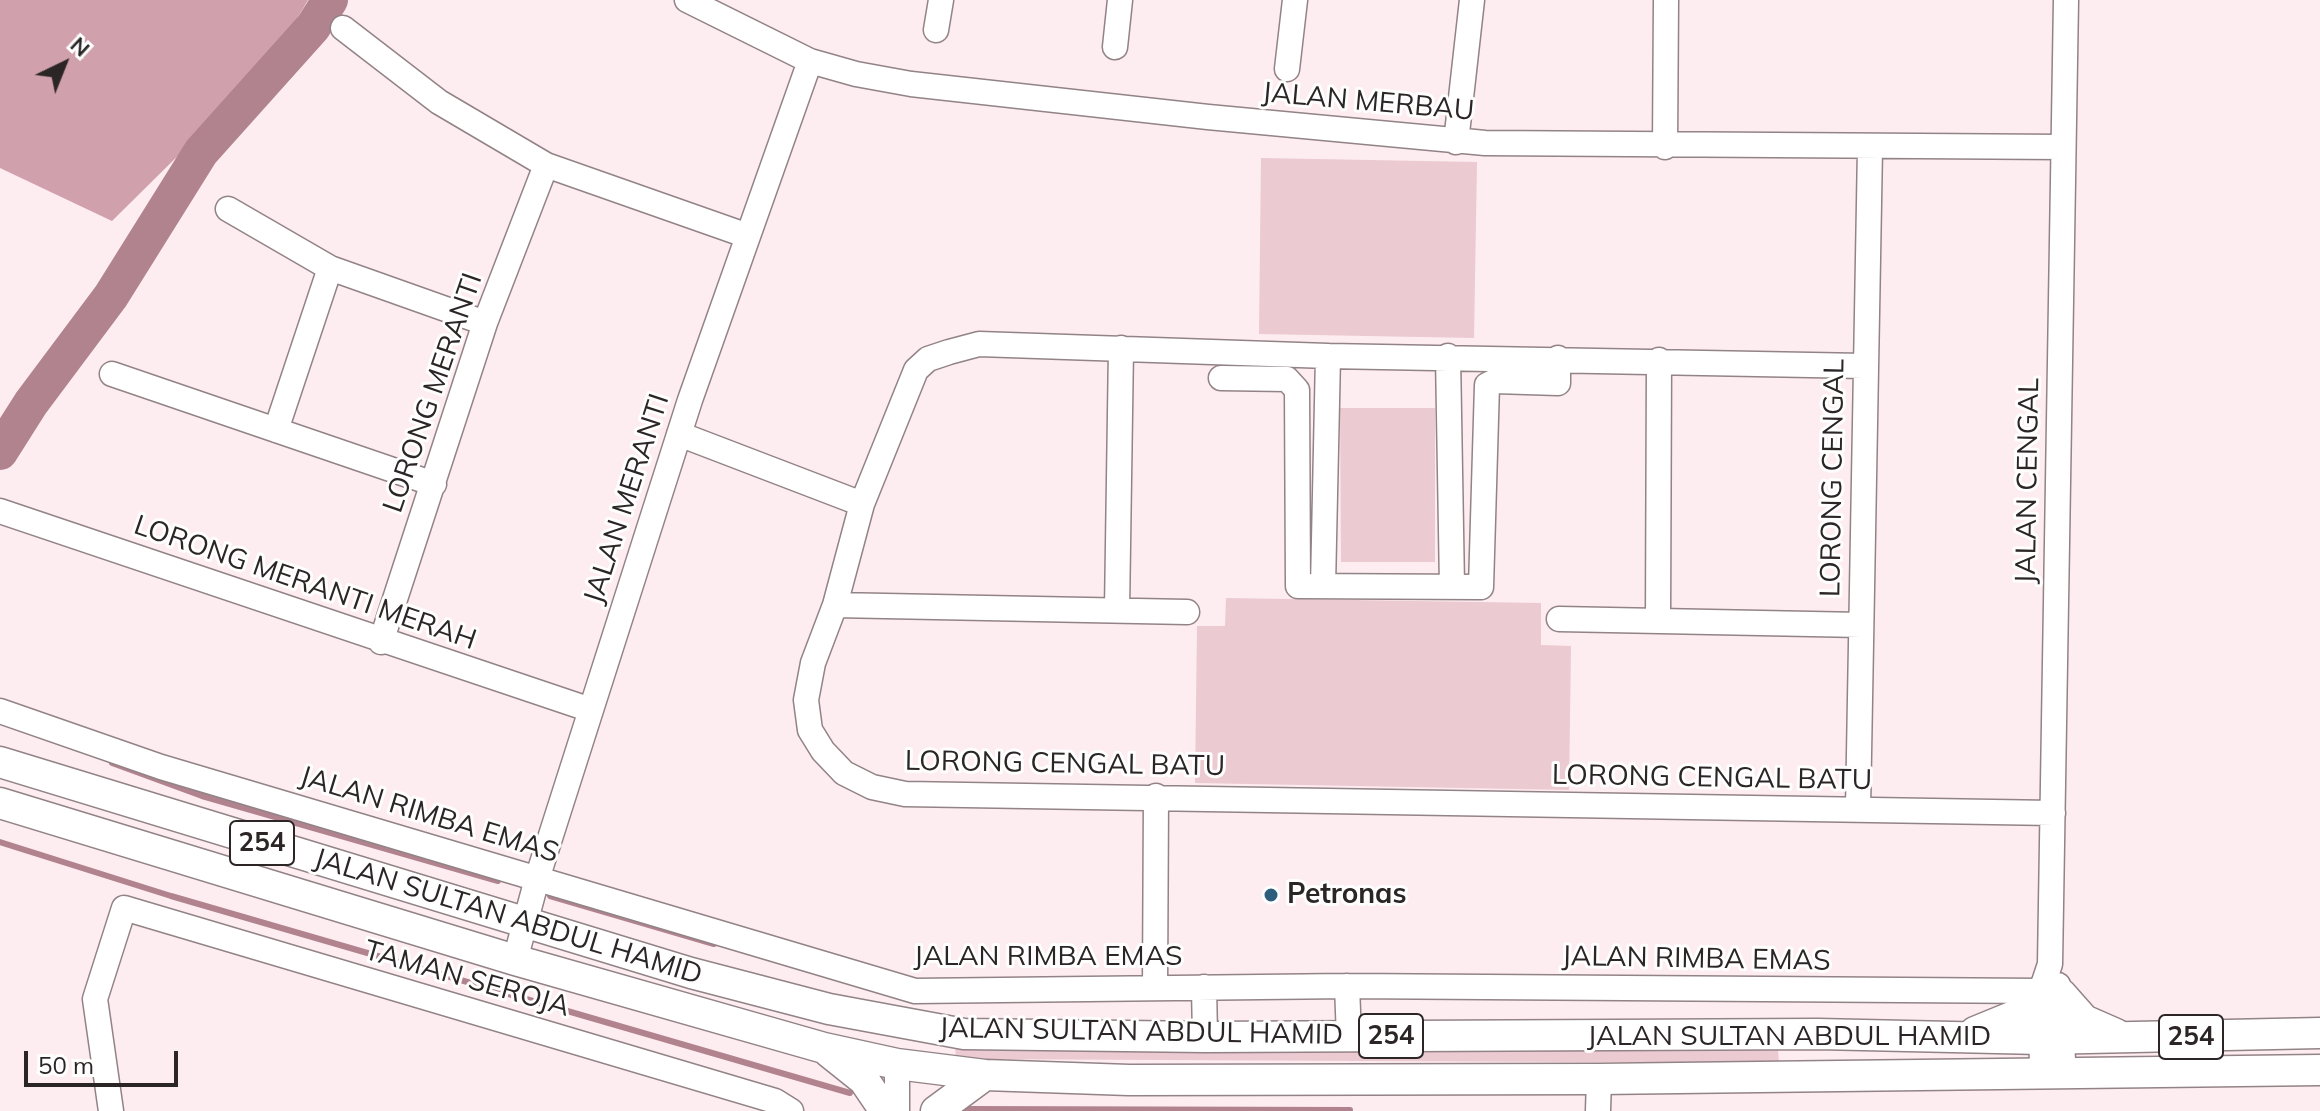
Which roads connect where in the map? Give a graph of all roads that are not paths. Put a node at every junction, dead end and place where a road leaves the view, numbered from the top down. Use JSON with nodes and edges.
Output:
{"nodes":[{"id":1,"x":687,"y":0,"type":"edge"},
{"id":2,"x":941,"y":0,"type":"edge"},
{"id":3,"x":1120,"y":0,"type":"edge"},
{"id":4,"x":1295,"y":0,"type":"edge"},
{"id":5,"x":1472,"y":0,"type":"edge"},
{"id":6,"x":1666,"y":0,"type":"edge"},
{"id":7,"x":2066,"y":0,"type":"edge"},
{"id":8,"x":343,"y":28,"type":"dead end"},
{"id":9,"x":936,"y":30,"type":"dead end"},
{"id":10,"x":1115,"y":47,"type":"dead end"},
{"id":11,"x":810,"y":61,"type":"junction"},
{"id":12,"x":1287,"y":69,"type":"dead end"},
{"id":13,"x":1456,"y":142,"type":"junction"},
{"id":14,"x":1665,"y":147,"type":"junction"},
{"id":15,"x":2063,"y":147,"type":"junction"},
{"id":16,"x":1870,"y":148,"type":"junction"},
{"id":17,"x":546,"y":165,"type":"junction"},
{"id":18,"x":228,"y":209,"type":"dead end"},
{"id":19,"x":748,"y":236,"type":"junction"},
{"id":20,"x":330,"y":268,"type":"junction"},
{"id":21,"x":485,"y":323,"type":"junction"},
{"id":22,"x":1121,"y":348,"type":"junction"},
{"id":23,"x":1328,"y":356,"type":"junction"},
{"id":24,"x":1448,"y":356,"type":"junction"},
{"id":25,"x":1558,"y":358,"type":"junction"},
{"id":26,"x":1659,"y":360,"type":"junction"},
{"id":27,"x":1864,"y":366,"type":"junction"},
{"id":28,"x":112,"y":374,"type":"dead end"},
{"id":29,"x":1221,"y":378,"type":"dead end"},
{"id":30,"x":276,"y":430,"type":"junction"},
{"id":31,"x":679,"y":434,"type":"junction"},
{"id":32,"x":434,"y":484,"type":"junction"},
{"id":33,"x":862,"y":504,"type":"junction"},
{"id":34,"x":0,"y":511,"type":"edge"},
{"id":35,"x":1323,"y":586,"type":"junction"},
{"id":36,"x":1452,"y":587,"type":"junction"},
{"id":37,"x":835,"y":605,"type":"junction"},
{"id":38,"x":1117,"y":610,"type":"junction"},
{"id":39,"x":1187,"y":612,"type":"dead end"},
{"id":40,"x":1559,"y":619,"type":"dead end"},
{"id":41,"x":1658,"y":621,"type":"junction"},
{"id":42,"x":1861,"y":625,"type":"junction"},
{"id":43,"x":381,"y":642,"type":"junction"},
{"id":44,"x":591,"y":710,"type":"junction"},
{"id":45,"x":0,"y":711,"type":"edge"},
{"id":46,"x":0,"y":762,"type":"edge"},
{"id":47,"x":1156,"y":796,"type":"junction"},
{"id":48,"x":0,"y":803,"type":"edge"},
{"id":49,"x":1858,"y":809,"type":"junction"},
{"id":50,"x":2053,"y":813,"type":"junction"},
{"id":51,"x":537,"y":879,"type":"junction"},
{"id":52,"x":524,"y":924,"type":"junction"},
{"id":53,"x":515,"y":960,"type":"junction"},
{"id":54,"x":2051,"y":983,"type":"junction"},
{"id":55,"x":1347,"y":986,"type":"junction"},
{"id":56,"x":1204,"y":987,"type":"junction"},
{"id":57,"x":1155,"y":988,"type":"junction"},
{"id":58,"x":829,"y":1009,"type":"junction"},
{"id":59,"x":2320,"y":1033,"type":"edge"},
{"id":60,"x":964,"y":1034,"type":"junction"},
{"id":61,"x":1205,"y":1037,"type":"junction"},
{"id":62,"x":1349,"y":1037,"type":"junction"},
{"id":63,"x":1961,"y":1037,"type":"junction"},
{"id":64,"x":2129,"y":1038,"type":"junction"},
{"id":65,"x":2052,"y":1039,"type":"junction"},
{"id":66,"x":824,"y":1048,"type":"junction"},
{"id":67,"x":905,"y":1062,"type":"junction"},
{"id":68,"x":2320,"y":1070,"type":"edge"},
{"id":69,"x":2053,"y":1074,"type":"junction"},
{"id":70,"x":985,"y":1075,"type":"junction"},
{"id":71,"x":1599,"y":1079,"type":"junction"},
{"id":72,"x":111,"y":1111,"type":"edge"},
{"id":73,"x":791,"y":1111,"type":"edge"},
{"id":74,"x":885,"y":1111,"type":"edge"},
{"id":75,"x":897,"y":1111,"type":"edge"},
{"id":76,"x":913,"y":1111,"type":"edge"},
{"id":77,"x":936,"y":1111,"type":"edge"},
{"id":78,"x":1598,"y":1111,"type":"edge"}],
"edges":[{"from":1,"to":11,"type":"street","name":"JALAN MERBAU"},
{"from":2,"to":9,"type":"street"},
{"from":3,"to":10,"type":"street"},
{"from":4,"to":12,"type":"street"},
{"from":5,"to":13,"type":"street"},
{"from":6,"to":14,"type":"street"},
{"from":7,"to":15,"type":"street","name":"JALAN CENGAL"},
{"from":8,"to":17,"type":"street"},
{"from":11,"to":13,"type":"street","name":"JALAN MERBAU"},
{"from":11,"to":19,"type":"street","name":"JALAN MERANTI"},
{"from":13,"to":14,"type":"street","name":"JALAN MERBAU"},
{"from":14,"to":16,"type":"street","name":"JALAN MERBAU"},
{"from":15,"to":16,"type":"street","name":"JALAN MERBAU"},
{"from":15,"to":50,"type":"street","name":"JALAN CENGAL"},
{"from":16,"to":27,"type":"street","name":"LORONG CENGAL"},
{"from":17,"to":19,"type":"street"},
{"from":17,"to":21,"type":"street","name":"LORONG MERANTI"},
{"from":18,"to":20,"type":"street"},
{"from":19,"to":31,"type":"street","name":"JALAN MERANTI"},
{"from":20,"to":21,"type":"street"},
{"from":20,"to":30,"type":"street"},
{"from":21,"to":32,"type":"street","name":"LORONG MERANTI"},
{"from":22,"to":23,"type":"street","name":"LORONG CENGAL BATU"},
{"from":22,"to":33,"type":"street","name":"LORONG CENGAL BATU"},
{"from":22,"to":38,"type":"street"},
{"from":23,"to":24,"type":"street","name":"LORONG CENGAL BATU"},
{"from":23,"to":35,"type":"street"},
{"from":24,"to":25,"type":"street","name":"LORONG CENGAL BATU"},
{"from":24,"to":36,"type":"street"},
{"from":25,"to":26,"type":"street","name":"LORONG CENGAL BATU"},
{"from":25,"to":36,"type":"street"},
{"from":26,"to":27,"type":"street","name":"LORONG CENGAL BATU"},
{"from":26,"to":41,"type":"street"},
{"from":27,"to":42,"type":"street","name":"LORONG CENGAL"},
{"from":28,"to":30,"type":"street"},
{"from":29,"to":35,"type":"street"},
{"from":30,"to":32,"type":"street"},
{"from":31,"to":33,"type":"street"},
{"from":31,"to":44,"type":"street","name":"JALAN MERANTI"},
{"from":32,"to":43,"type":"street","name":"LORONG MERANTI"},
{"from":33,"to":37,"type":"street","name":"LORONG CENGAL BATU"},
{"from":34,"to":43,"type":"street","name":"LORONG MERANTI MERAH"},
{"from":35,"to":36,"type":"street"},
{"from":37,"to":38,"type":"street"},
{"from":37,"to":47,"type":"street","name":"LORONG CENGAL BATU"},
{"from":38,"to":39,"type":"street"},
{"from":40,"to":41,"type":"street"},
{"from":41,"to":42,"type":"street"},
{"from":42,"to":49,"type":"street","name":"LORONG CENGAL"},
{"from":43,"to":44,"type":"street","name":"LORONG MERANTI MERAH"},
{"from":44,"to":51,"type":"street","name":"JALAN MERANTI"},
{"from":45,"to":51,"type":"street","name":"JALAN RIMBA EMAS"},
{"from":46,"to":52,"type":"main road","name":"JALAN SULTAN ABDUL HAMID","number":"254"},
{"from":47,"to":49,"type":"street","name":"LORONG CENGAL BATU"},
{"from":47,"to":57,"type":"street"},
{"from":48,"to":53,"type":"main road","name":"JALAN SULTAN ABDUL HAMID","number":"254"},
{"from":49,"to":50,"type":"street","name":"LORONG CENGAL BATU"},
{"from":50,"to":54,"type":"street","name":"JALAN CENGAL"},
{"from":51,"to":52,"type":"street","name":"JALAN MERANTI"},
{"from":51,"to":57,"type":"street","name":"JALAN RIMBA EMAS"},
{"from":52,"to":53,"type":"street","name":"JALAN MERANTI"},
{"from":52,"to":58,"type":"main road","name":"JALAN SULTAN ABDUL HAMID","number":"254"},
{"from":53,"to":66,"type":"main road","name":"JALAN SULTAN ABDUL HAMID","number":"254"},
{"from":54,"to":55,"type":"street","name":"JALAN RIMBA EMAS"},
{"from":54,"to":63,"type":"main road"},
{"from":54,"to":64,"type":"main road"},
{"from":54,"to":65,"type":"street","name":"JALAN CENGAL"},
{"from":55,"to":56,"type":"street","name":"JALAN RIMBA EMAS"},
{"from":55,"to":62,"type":"street"},
{"from":56,"to":57,"type":"street","name":"JALAN RIMBA EMAS"},
{"from":56,"to":61,"type":"street"},
{"from":58,"to":60,"type":"main road","name":"JALAN SULTAN ABDUL HAMID","number":"254"},
{"from":58,"to":67,"type":"main road"},
{"from":59,"to":64,"type":"main road","name":"JALAN SULTAN ABDUL HAMID","number":"254"},
{"from":60,"to":61,"type":"main road","name":"JALAN SULTAN ABDUL HAMID","number":"254"},
{"from":60,"to":67,"type":"main road"},
{"from":61,"to":62,"type":"main road","name":"JALAN SULTAN ABDUL HAMID","number":"254"},
{"from":62,"to":63,"type":"main road","name":"JALAN SULTAN ABDUL HAMID","number":"254"},
{"from":63,"to":65,"type":"main road","name":"JALAN SULTAN ABDUL HAMID","number":"254"},
{"from":64,"to":65,"type":"main road","name":"JALAN SULTAN ABDUL HAMID","number":"254"},
{"from":65,"to":69,"type":"street","name":"JALAN CENGAL"},
{"from":66,"to":67,"type":"main road","name":"JALAN SULTAN ABDUL HAMID","number":"254"},
{"from":66,"to":74,"type":"main road"},
{"from":67,"to":70,"type":"main road","name":"JALAN SULTAN ABDUL HAMID","number":"254"},
{"from":67,"to":75,"type":"street"},
{"from":67,"to":76,"type":"street"},
{"from":68,"to":69,"type":"main road","name":"JALAN SULTAN ABDUL HAMID","number":"254"},
{"from":69,"to":71,"type":"main road","name":"JALAN SULTAN ABDUL HAMID","number":"254"},
{"from":70,"to":71,"type":"main road","name":"JALAN SULTAN ABDUL HAMID","number":"254"},
{"from":70,"to":77,"type":"main road"},
{"from":71,"to":78,"type":"street"},
{"from":72,"to":73,"type":"street","name":"TAMAN SEROJA"}]}
